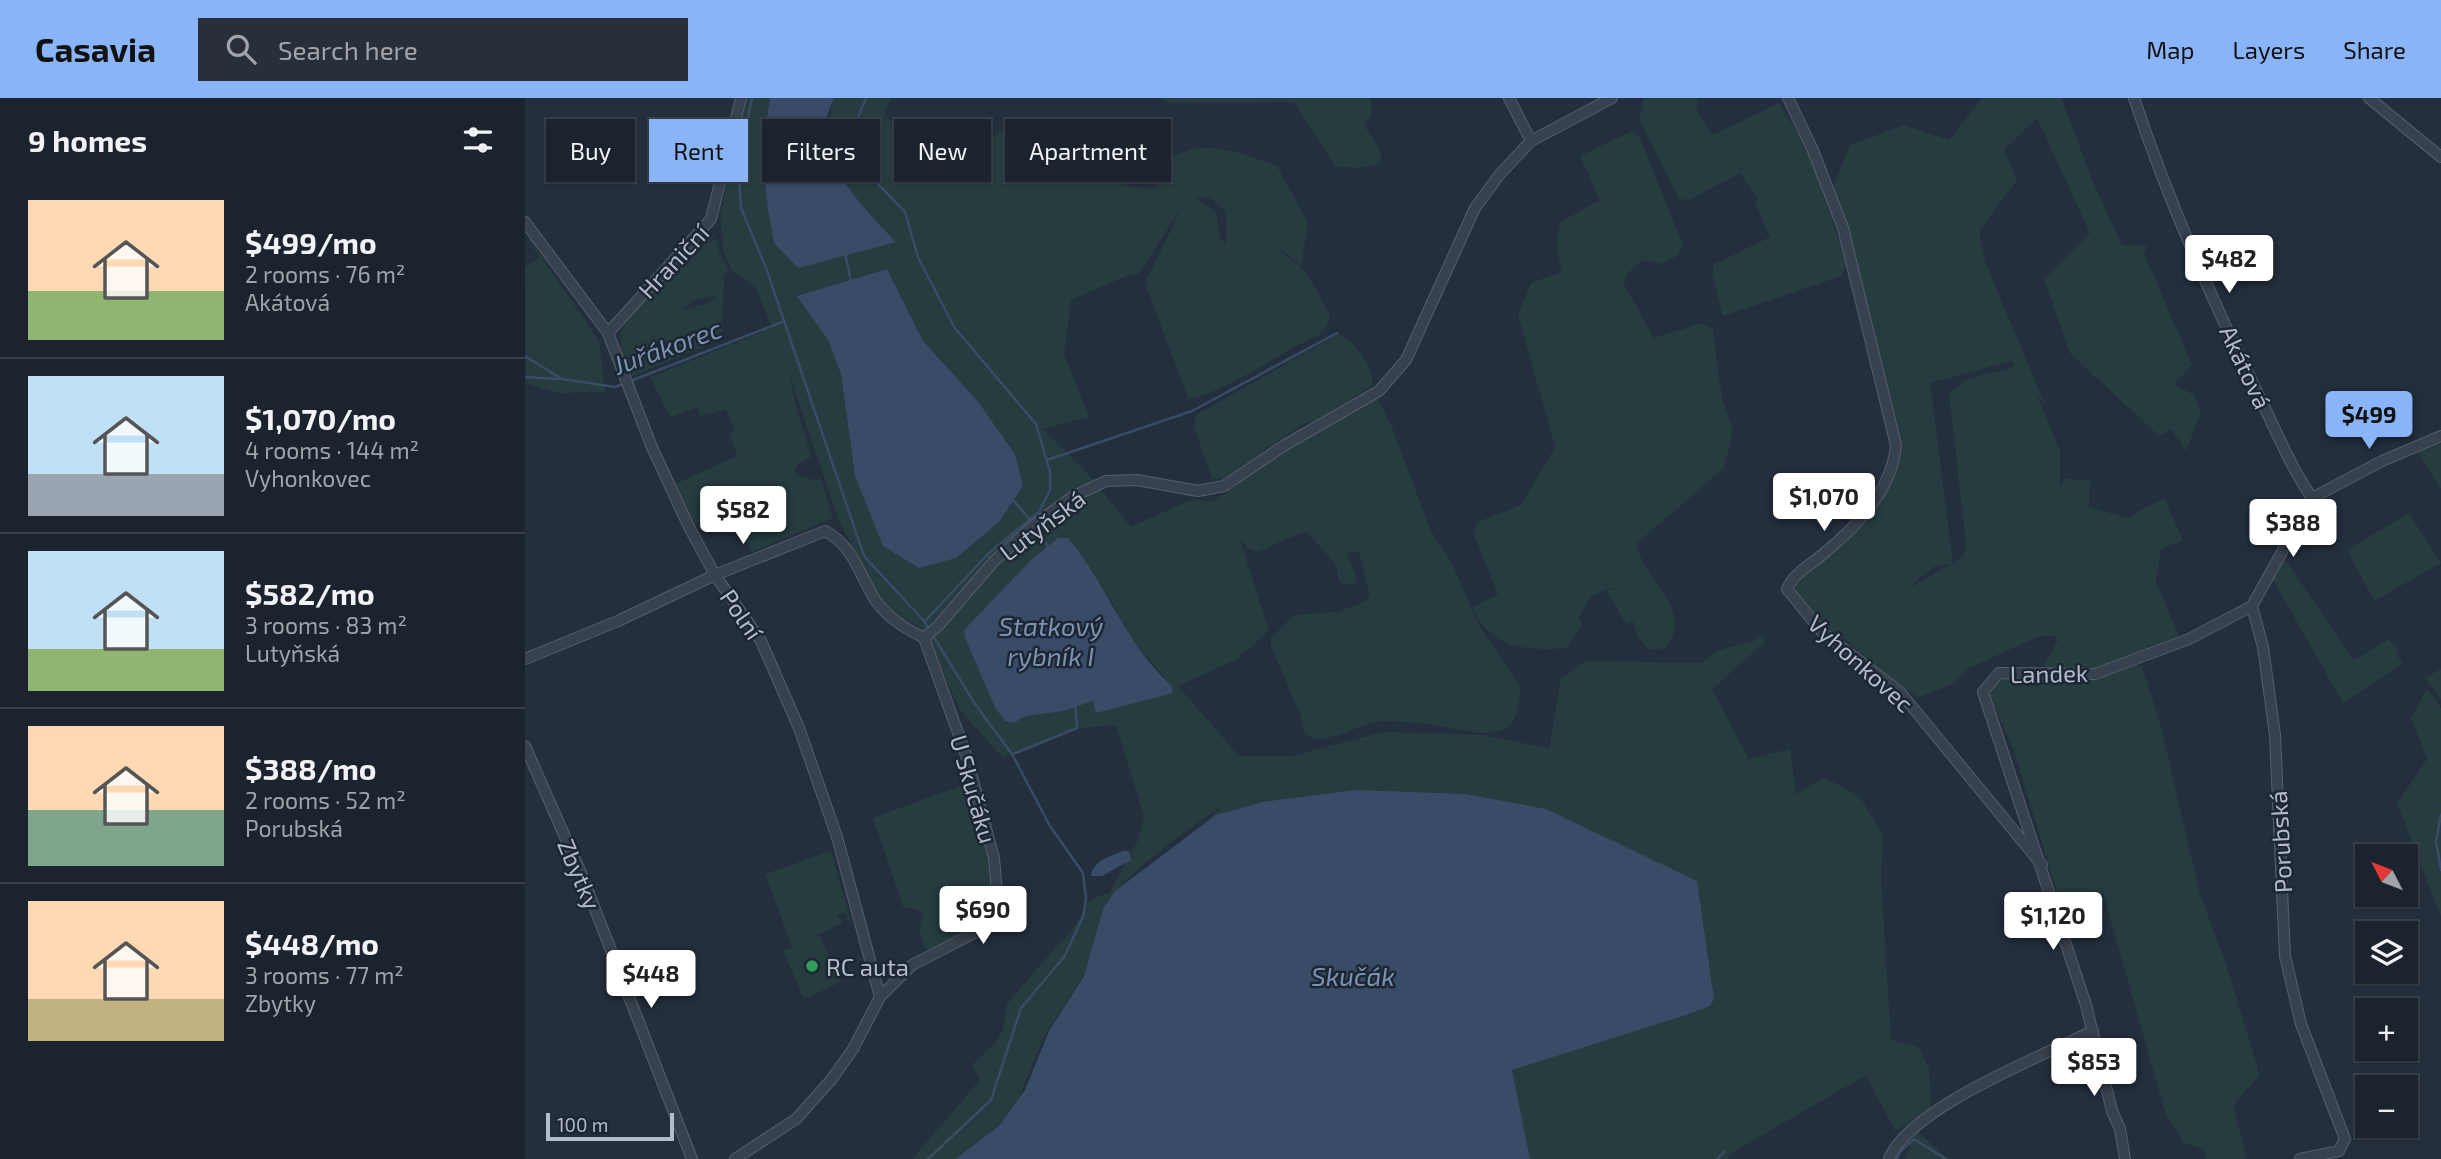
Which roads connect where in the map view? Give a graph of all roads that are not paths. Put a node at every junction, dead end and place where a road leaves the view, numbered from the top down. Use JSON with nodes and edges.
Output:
{"nodes":[{"id":1,"x":741,"y":98,"type":"edge"},
{"id":2,"x":1509,"y":98,"type":"edge"},
{"id":3,"x":1612,"y":98,"type":"edge"},
{"id":4,"x":1788,"y":98,"type":"edge"},
{"id":5,"x":2134,"y":98,"type":"edge"},
{"id":6,"x":2369,"y":98,"type":"edge"},
{"id":7,"x":1531,"y":141,"type":"junction"},
{"id":8,"x":2441,"y":157,"type":"edge"},
{"id":9,"x":525,"y":222,"type":"edge"},
{"id":10,"x":608,"y":333,"type":"junction"},
{"id":11,"x":2441,"y":436,"type":"edge"},
{"id":12,"x":2312,"y":498,"type":"junction"},
{"id":13,"x":715,"y":575,"type":"junction"},
{"id":14,"x":2252,"y":607,"type":"junction"},
{"id":15,"x":924,"y":638,"type":"junction"},
{"id":16,"x":525,"y":659,"type":"edge"},
{"id":17,"x":525,"y":746,"type":"edge"},
{"id":18,"x":2042,"y":865,"type":"junction"},
{"id":19,"x":880,"y":997,"type":"junction"},
{"id":20,"x":2093,"y":1031,"type":"junction"},
{"id":21,"x":692,"y":1159,"type":"edge"},
{"id":22,"x":735,"y":1159,"type":"edge"},
{"id":23,"x":1889,"y":1159,"type":"edge"},
{"id":24,"x":2125,"y":1159,"type":"edge"},
{"id":25,"x":2300,"y":1159,"type":"edge"}],
"edges":[{"from":1,"to":10,"type":"street","name":"Hraniční"},
{"from":2,"to":7,"type":"street"},
{"from":3,"to":7,"type":"street","name":"Lutyňská"},
{"from":4,"to":18,"type":"street","name":"Vyhonkovec"},
{"from":5,"to":12,"type":"street","name":"Akátová"},
{"from":6,"to":8,"type":"street"},
{"from":7,"to":15,"type":"street","name":"Lutyňská"},
{"from":9,"to":10,"type":"street","name":"Polní"},
{"from":10,"to":13,"type":"street","name":"Polní"},
{"from":11,"to":12,"type":"street"},
{"from":12,"to":14,"type":"street"},
{"from":13,"to":15,"type":"street"},
{"from":13,"to":16,"type":"street"},
{"from":13,"to":19,"type":"street","name":"Polní"},
{"from":14,"to":18,"type":"street","name":"Landek"},
{"from":14,"to":25,"type":"street","name":"Porubská"},
{"from":15,"to":19,"type":"street","name":"U Skučáku"},
{"from":17,"to":21,"type":"street","name":"Zbytky"},
{"from":18,"to":20,"type":"street","name":"Vyhonkovec"},
{"from":19,"to":22,"type":"street","name":"U Skučáku"},
{"from":20,"to":23,"type":"street"},
{"from":20,"to":24,"type":"street","name":"Vyhonkovec"}]}
